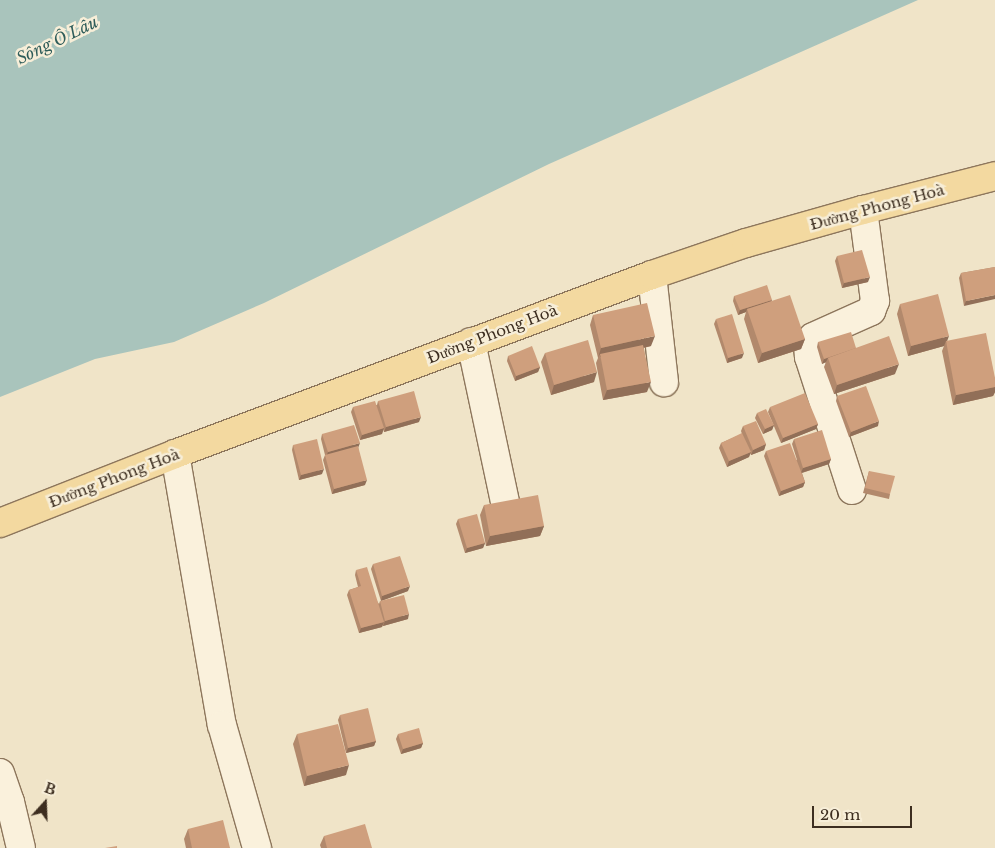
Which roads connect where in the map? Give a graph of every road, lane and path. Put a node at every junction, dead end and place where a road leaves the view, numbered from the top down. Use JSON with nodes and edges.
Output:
{"nodes":[{"id":1,"x":995,"y":176,"type":"edge"},
{"id":2,"x":863,"y":210,"type":"junction"},
{"id":3,"x":652,"y":274,"type":"junction"},
{"id":4,"x":471,"y":342,"type":"junction"},
{"id":5,"x":664,"y":382,"type":"dead end"},
{"id":6,"x":175,"y":454,"type":"junction"},
{"id":7,"x":852,"y":490,"type":"dead end"},
{"id":8,"x":506,"y":506,"type":"edge"},
{"id":9,"x":0,"y":523,"type":"edge"},
{"id":10,"x":0,"y":773,"type":"edge"},
{"id":11,"x":21,"y":848,"type":"edge"},
{"id":12,"x":257,"y":848,"type":"edge"}],
"edges":[{"from":1,"to":2,"type":"main road","name":"Đường Phong Hoà"},
{"from":2,"to":3,"type":"main road","name":"Đường Phong Hoà"},
{"from":2,"to":7,"type":"street"},
{"from":3,"to":4,"type":"main road","name":"Đường Phong Hoà"},
{"from":3,"to":5,"type":"street"},
{"from":4,"to":6,"type":"main road","name":"Đường Phong Hoà"},
{"from":4,"to":8,"type":"street"},
{"from":6,"to":9,"type":"main road","name":"Đường Phong Hoà"},
{"from":6,"to":12,"type":"street"},
{"from":10,"to":11,"type":"street"}]}
